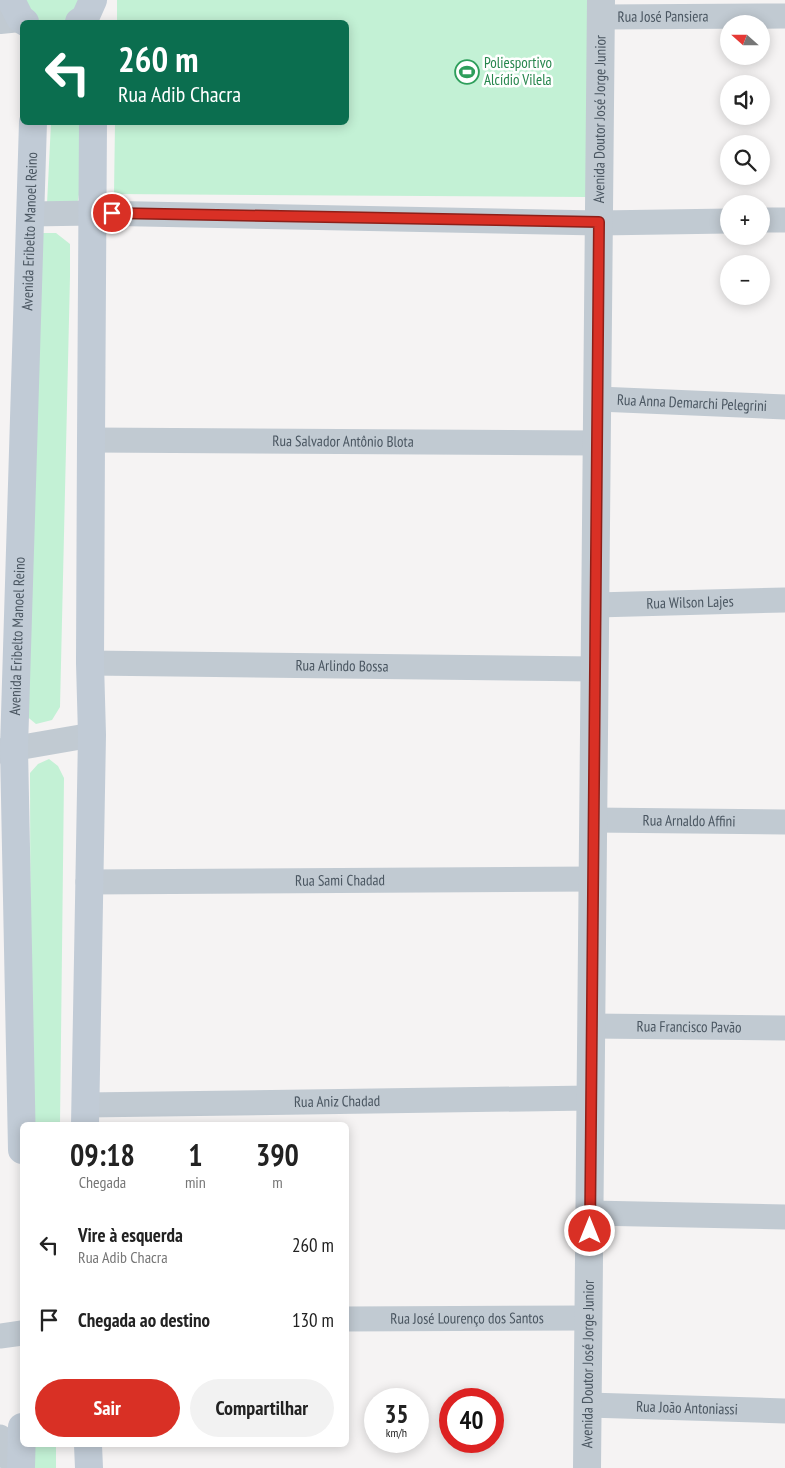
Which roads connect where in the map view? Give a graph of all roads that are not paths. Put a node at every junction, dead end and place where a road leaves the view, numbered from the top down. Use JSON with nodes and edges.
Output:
{"nodes":[{"id":1,"x":601,"y":9,"type":"edge"},
{"id":2,"x":785,"y":16,"type":"edge"},
{"id":3,"x":33,"y":125,"type":"edge"},
{"id":4,"x":93,"y":125,"type":"edge"},
{"id":5,"x":93,"y":213,"type":"junction"},
{"id":6,"x":30,"y":214,"type":"junction"},
{"id":7,"x":770,"y":220,"type":"edge"},
{"id":8,"x":785,"y":220,"type":"edge"},
{"id":9,"x":720,"y":221,"type":"edge"},
{"id":10,"x":599,"y":222,"type":"junction"},
{"id":11,"x":598,"y":400,"type":"junction"},
{"id":12,"x":785,"y":407,"type":"edge"},
{"id":13,"x":91,"y":440,"type":"junction"},
{"id":14,"x":597,"y":443,"type":"junction"},
{"id":15,"x":785,"y":600,"type":"edge"},
{"id":16,"x":596,"y":605,"type":"junction"},
{"id":17,"x":90,"y":664,"type":"junction"},
{"id":18,"x":595,"y":670,"type":"junction"},
{"id":19,"x":92,"y":735,"type":"junction"},
{"id":20,"x":7,"y":750,"type":"edge"},
{"id":21,"x":593,"y":820,"type":"junction"},
{"id":22,"x":785,"y":822,"type":"edge"},
{"id":23,"x":593,"y":879,"type":"junction"},
{"id":24,"x":88,"y":882,"type":"junction"},
{"id":25,"x":591,"y":1026,"type":"junction"},
{"id":26,"x":785,"y":1028,"type":"edge"},
{"id":27,"x":590,"y":1098,"type":"junction"},
{"id":28,"x":85,"y":1115,"type":"edge"},
{"id":29,"x":21,"y":1122,"type":"edge"},
{"id":30,"x":590,"y":1214,"type":"junction"},
{"id":31,"x":785,"y":1218,"type":"edge"},
{"id":32,"x":588,"y":1318,"type":"junction"},
{"id":33,"x":349,"y":1319,"type":"edge"},
{"id":34,"x":20,"y":1333,"type":"edge"},
{"id":35,"x":0,"y":1336,"type":"edge"},
{"id":36,"x":588,"y":1405,"type":"junction"},
{"id":37,"x":785,"y":1412,"type":"edge"},
{"id":38,"x":0,"y":1437,"type":"edge"},
{"id":39,"x":22,"y":1447,"type":"edge"},
{"id":40,"x":88,"y":1447,"type":"edge"},
{"id":41,"x":15,"y":1468,"type":"edge"},
{"id":42,"x":21,"y":1468,"type":"edge"},
{"id":43,"x":89,"y":1468,"type":"edge"},
{"id":44,"x":587,"y":1468,"type":"edge"}],
"edges":[{"from":1,"to":2,"type":"street","name":"Rua José Pansiera"},
{"from":1,"to":10,"type":"street","name":"Avenida Doutor José Jorge Junior"},
{"from":3,"to":6,"type":"main road","name":"Avenida Eribelto Manoel Reino"},
{"from":4,"to":5,"type":"main road"},
{"from":5,"to":6,"type":"street"},
{"from":5,"to":10,"type":"street"},
{"from":5,"to":13,"type":"main road"},
{"from":6,"to":20,"type":"main road","name":"Avenida Eribelto Manoel Reino"},
{"from":7,"to":8,"type":"street"},
{"from":9,"to":10,"type":"street"},
{"from":10,"to":11,"type":"street","name":"Avenida Doutor José Jorge Junior"},
{"from":11,"to":12,"type":"street","name":"Rua Anna Demarchi Pelegrini"},
{"from":11,"to":14,"type":"street","name":"Avenida Doutor José Jorge Junior"},
{"from":13,"to":14,"type":"street","name":"Rua Salvador Antônio Blota"},
{"from":13,"to":17,"type":"main road"},
{"from":14,"to":16,"type":"street","name":"Avenida Doutor José Jorge Junior"},
{"from":15,"to":16,"type":"street","name":"Rua Wilson Lajes"},
{"from":16,"to":18,"type":"street","name":"Avenida Doutor José Jorge Junior"},
{"from":17,"to":18,"type":"street","name":"Rua Arlindo Bossa"},
{"from":17,"to":19,"type":"main road"},
{"from":18,"to":21,"type":"street","name":"Avenida Doutor José Jorge Junior"},
{"from":19,"to":20,"type":"street"},
{"from":19,"to":24,"type":"main road"},
{"from":20,"to":29,"type":"main road","name":"Avenida Eribelto Manoel Reino"},
{"from":21,"to":22,"type":"street","name":"Rua Arnaldo Affini"},
{"from":21,"to":23,"type":"street","name":"Avenida Doutor José Jorge Junior"},
{"from":23,"to":24,"type":"street","name":"Rua Sami Chadad"},
{"from":23,"to":25,"type":"street","name":"Avenida Doutor José Jorge Junior"},
{"from":24,"to":28,"type":"main road"},
{"from":25,"to":26,"type":"street","name":"Rua Francisco Pavão"},
{"from":25,"to":27,"type":"street","name":"Avenida Doutor José Jorge Junior"},
{"from":27,"to":28,"type":"street","name":"Rua Aniz Chadad"},
{"from":27,"to":30,"type":"street","name":"Avenida Doutor José Jorge Junior"},
{"from":30,"to":31,"type":"street"},
{"from":30,"to":32,"type":"street","name":"Avenida Doutor José Jorge Junior"},
{"from":32,"to":33,"type":"street","name":"Rua José Lourenço dos Santos"},
{"from":32,"to":36,"type":"street","name":"Avenida Doutor José Jorge Junior"},
{"from":34,"to":35,"type":"street"},
{"from":36,"to":37,"type":"street","name":"Rua João Antoniassi"},
{"from":36,"to":44,"type":"street","name":"Avenida Doutor José Jorge Junior"},
{"from":38,"to":41,"type":"street"},
{"from":39,"to":42,"type":"main road"},
{"from":40,"to":43,"type":"main road"}]}
